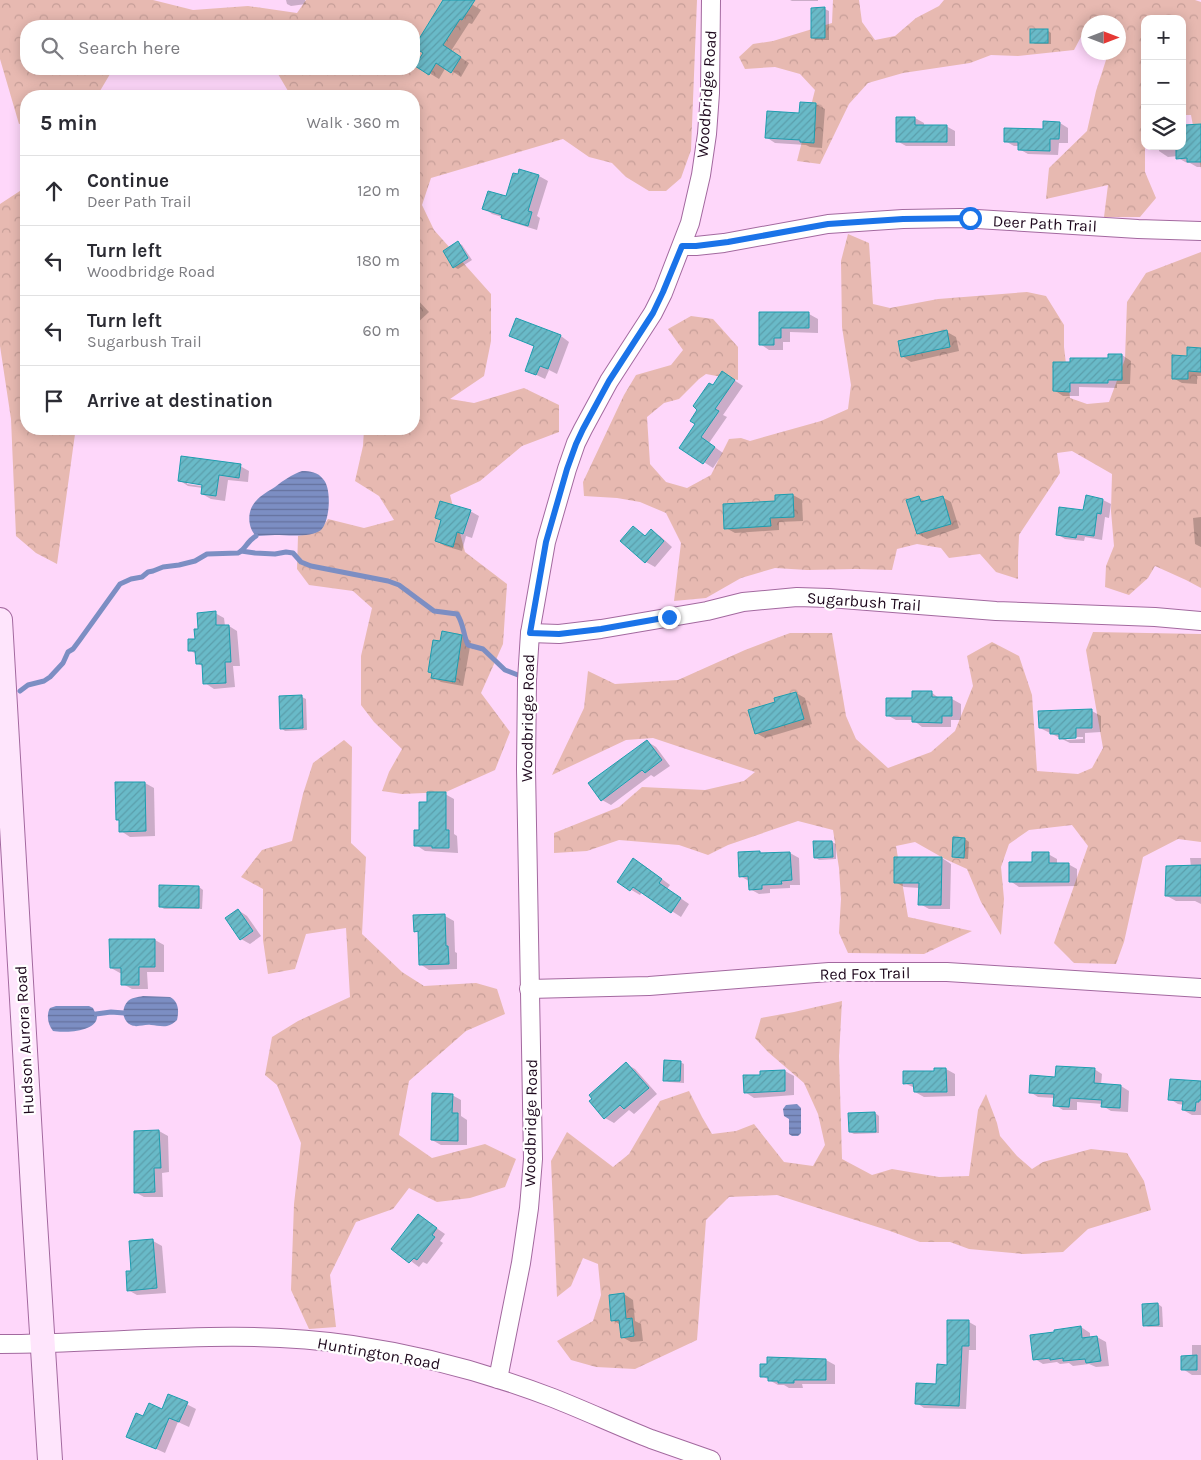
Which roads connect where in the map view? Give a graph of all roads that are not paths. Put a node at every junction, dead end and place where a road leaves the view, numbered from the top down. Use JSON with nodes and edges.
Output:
{"nodes":[{"id":1,"x":711,"y":0,"type":"edge"},
{"id":2,"x":1201,"y":231,"type":"edge"},
{"id":3,"x":682,"y":246,"type":"junction"},
{"id":4,"x":0,"y":620,"type":"edge"},
{"id":5,"x":1201,"y":621,"type":"edge"},
{"id":6,"x":530,"y":633,"type":"junction"},
{"id":7,"x":2,"y":682,"type":"edge"},
{"id":8,"x":529,"y":988,"type":"junction"},
{"id":9,"x":1201,"y":988,"type":"edge"},
{"id":10,"x":0,"y":1344,"type":"edge"},
{"id":11,"x":43,"y":1344,"type":"junction"},
{"id":12,"x":498,"y":1379,"type":"junction"},
{"id":13,"x":50,"y":1460,"type":"edge"},
{"id":14,"x":711,"y":1460,"type":"edge"}],
"edges":[{"from":1,"to":3,"type":"street","name":"Woodbridge Road"},
{"from":2,"to":3,"type":"street","name":"Deer Path Trail"},
{"from":3,"to":6,"type":"street","name":"Woodbridge Road"},
{"from":4,"to":7,"type":"street","name":"Hudson Aurora Road"},
{"from":5,"to":6,"type":"street","name":"Sugarbush Trail"},
{"from":6,"to":8,"type":"street","name":"Woodbridge Road"},
{"from":7,"to":11,"type":"street","name":"Hudson Aurora Road"},
{"from":8,"to":9,"type":"street","name":"Red Fox Trail"},
{"from":8,"to":12,"type":"street","name":"Woodbridge Road"},
{"from":10,"to":11,"type":"street","name":"Huntington Road"},
{"from":11,"to":12,"type":"street","name":"Huntington Road"},
{"from":11,"to":13,"type":"street","name":"Hudson Aurora Road"},
{"from":12,"to":14,"type":"street","name":"Huntington Road"}]}
